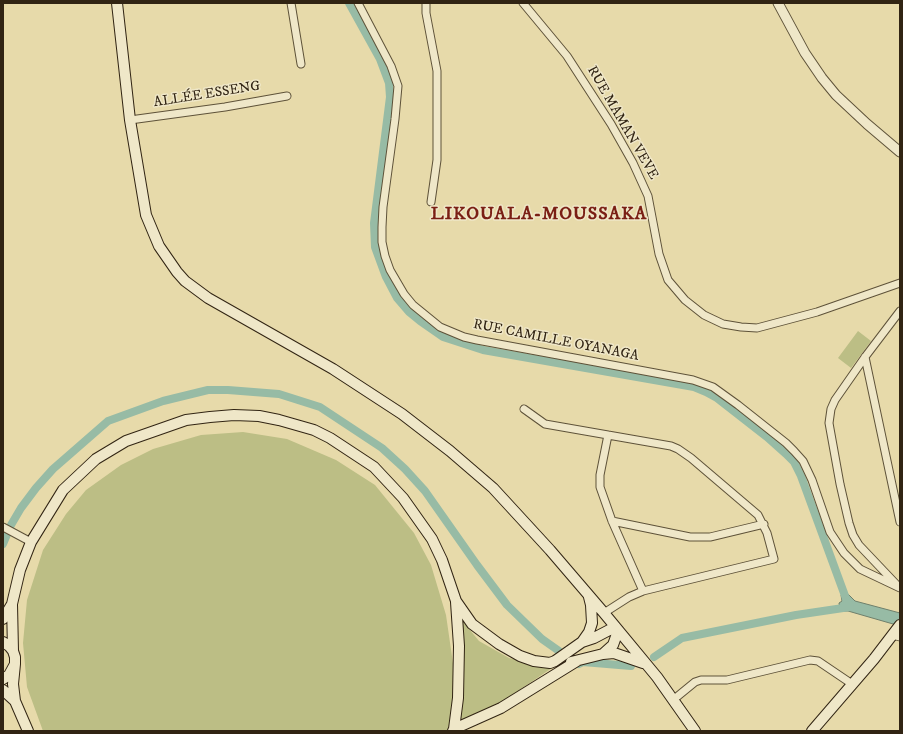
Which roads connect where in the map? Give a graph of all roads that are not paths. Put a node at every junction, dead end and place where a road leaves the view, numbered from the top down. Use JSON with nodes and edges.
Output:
{"nodes":[{"id":1,"x":117,"y":3,"type":"edge"},
{"id":2,"x":291,"y":3,"type":"edge"},
{"id":3,"x":358,"y":3,"type":"edge"},
{"id":4,"x":426,"y":3,"type":"edge"},
{"id":5,"x":523,"y":3,"type":"edge"},
{"id":6,"x":778,"y":3,"type":"edge"},
{"id":7,"x":301,"y":64,"type":"dead end"},
{"id":8,"x":287,"y":96,"type":"dead end"},
{"id":9,"x":130,"y":120,"type":"junction"},
{"id":10,"x":900,"y":152,"type":"edge"},
{"id":11,"x":431,"y":202,"type":"dead end"},
{"id":12,"x":900,"y":283,"type":"edge"},
{"id":13,"x":900,"y":311,"type":"edge"},
{"id":14,"x":865,"y":357,"type":"junction"},
{"id":15,"x":524,"y":409,"type":"dead end"},
{"id":16,"x":608,"y":435,"type":"junction"},
{"id":17,"x":612,"y":520,"type":"junction"},
{"id":18,"x":900,"y":522,"type":"edge"},
{"id":19,"x":764,"y":524,"type":"junction"},
{"id":20,"x":3,"y":527,"type":"edge"},
{"id":21,"x":31,"y":542,"type":"junction"},
{"id":22,"x":900,"y":587,"type":"edge"},
{"id":23,"x":644,"y":591,"type":"junction"},
{"id":24,"x":588,"y":595,"type":"junction"},
{"id":25,"x":456,"y":601,"type":"junction"},
{"id":26,"x":12,"y":604,"type":"junction"},
{"id":27,"x":604,"y":613,"type":"junction"},
{"id":28,"x":3,"y":619,"type":"edge"},
{"id":29,"x":616,"y":629,"type":"junction"},
{"id":30,"x":897,"y":632,"type":"edge"},
{"id":31,"x":3,"y":642,"type":"edge"},
{"id":32,"x":582,"y":642,"type":"junction"},
{"id":33,"x":13,"y":651,"type":"junction"},
{"id":34,"x":603,"y":654,"type":"junction"},
{"id":35,"x":555,"y":661,"type":"junction"},
{"id":36,"x":577,"y":661,"type":"junction"},
{"id":37,"x":15,"y":664,"type":"junction"},
{"id":38,"x":645,"y":664,"type":"junction"},
{"id":39,"x":3,"y":679,"type":"edge"},
{"id":40,"x":852,"y":684,"type":"junction"},
{"id":41,"x":3,"y":690,"type":"edge"},
{"id":42,"x":15,"y":700,"type":"junction"},
{"id":43,"x":673,"y":700,"type":"junction"},
{"id":44,"x":453,"y":730,"type":"edge"},
{"id":45,"x":28,"y":731,"type":"edge"},
{"id":46,"x":695,"y":731,"type":"edge"},
{"id":47,"x":812,"y":731,"type":"edge"}],
"edges":[{"from":1,"to":9,"type":"main road"},
{"from":2,"to":7,"type":"street"},
{"from":3,"to":22,"type":"street","name":"RUE CAMILLE OYANAGA"},
{"from":4,"to":11,"type":"street"},
{"from":5,"to":12,"type":"street","name":"RUE MAMAN VEVE"},
{"from":6,"to":10,"type":"street"},
{"from":8,"to":9,"type":"street","name":"ALLÉE ESSENG"},
{"from":9,"to":24,"type":"main road"},
{"from":13,"to":14,"type":"street"},
{"from":14,"to":18,"type":"street"},
{"from":14,"to":22,"type":"street"},
{"from":15,"to":16,"type":"street"},
{"from":16,"to":17,"type":"street"},
{"from":16,"to":19,"type":"street"},
{"from":17,"to":19,"type":"street"},
{"from":17,"to":23,"type":"street"},
{"from":19,"to":23,"type":"street"},
{"from":20,"to":21,"type":"street"},
{"from":21,"to":25,"type":"main road"},
{"from":21,"to":26,"type":"main road"},
{"from":23,"to":27,"type":"street"},
{"from":24,"to":27,"type":"main road"},
{"from":24,"to":32,"type":"main road"},
{"from":25,"to":35,"type":"main road"},
{"from":25,"to":44,"type":"main road"},
{"from":26,"to":28,"type":"main road"},
{"from":26,"to":33,"type":"main road"},
{"from":27,"to":29,"type":"main road"},
{"from":29,"to":32,"type":"main road"},
{"from":29,"to":34,"type":"main road"},
{"from":29,"to":38,"type":"main road"},
{"from":30,"to":40,"type":"main road"},
{"from":31,"to":33,"type":"main road"},
{"from":32,"to":35,"type":"main road"},
{"from":33,"to":37,"type":"main road"},
{"from":34,"to":36,"type":"main road"},
{"from":34,"to":38,"type":"main road"},
{"from":35,"to":36,"type":"main road"},
{"from":36,"to":44,"type":"main road"},
{"from":37,"to":39,"type":"main road"},
{"from":37,"to":42,"type":"main road"},
{"from":38,"to":43,"type":"main road"},
{"from":40,"to":43,"type":"street"},
{"from":40,"to":47,"type":"main road"},
{"from":41,"to":42,"type":"main road"},
{"from":42,"to":45,"type":"main road"},
{"from":43,"to":46,"type":"main road"}]}
